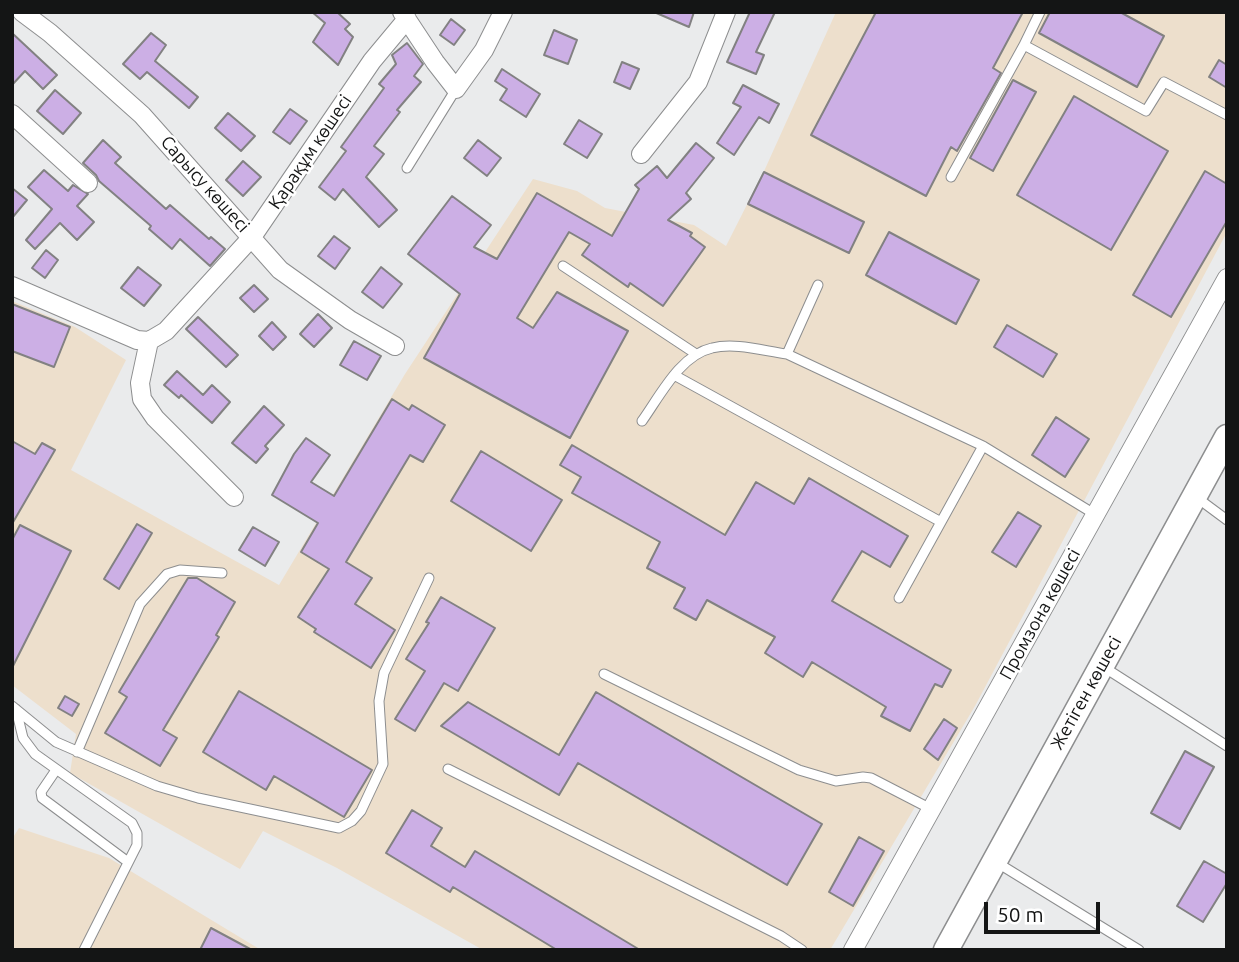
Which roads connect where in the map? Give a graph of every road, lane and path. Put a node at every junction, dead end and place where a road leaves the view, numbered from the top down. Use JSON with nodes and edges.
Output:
{"nodes":[{"id":1,"x":22,"y":12,"type":"edge"},
{"id":2,"x":503,"y":12,"type":"edge"},
{"id":3,"x":726,"y":12,"type":"edge"},
{"id":4,"x":1040,"y":12,"type":"edge"},
{"id":5,"x":405,"y":16,"type":"edge"},
{"id":6,"x":1024,"y":45,"type":"junction"},
{"id":7,"x":456,"y":89,"type":"junction"},
{"id":8,"x":12,"y":114,"type":"edge"},
{"id":9,"x":1227,"y":116,"type":"edge"},
{"id":10,"x":640,"y":154,"type":"dead end"},
{"id":11,"x":407,"y":168,"type":"dead end"},
{"id":12,"x":951,"y":177,"type":"dead end"},
{"id":13,"x":88,"y":183,"type":"dead end"},
{"id":14,"x":252,"y":237,"type":"junction"},
{"id":15,"x":563,"y":266,"type":"dead end"},
{"id":16,"x":1227,"y":278,"type":"edge"},
{"id":17,"x":818,"y":285,"type":"dead end"},
{"id":18,"x":12,"y":286,"type":"edge"},
{"id":19,"x":149,"y":341,"type":"junction"},
{"id":20,"x":395,"y":346,"type":"dead end"},
{"id":21,"x":787,"y":354,"type":"junction"},
{"id":22,"x":696,"y":355,"type":"junction"},
{"id":23,"x":674,"y":375,"type":"junction"},
{"id":24,"x":642,"y":421,"type":"dead end"},
{"id":25,"x":1227,"y":437,"type":"edge"},
{"id":26,"x":983,"y":446,"type":"junction"},
{"id":27,"x":1194,"y":496,"type":"junction"},
{"id":28,"x":234,"y":497,"type":"dead end"},
{"id":29,"x":1096,"y":515,"type":"junction"},
{"id":30,"x":1227,"y":520,"type":"edge"},
{"id":31,"x":941,"y":522,"type":"junction"},
{"id":32,"x":222,"y":573,"type":"dead end"},
{"id":33,"x":429,"y":578,"type":"dead end"},
{"id":34,"x":899,"y":598,"type":"dead end"},
{"id":35,"x":1101,"y":665,"type":"junction"},
{"id":36,"x":604,"y":674,"type":"dead end"},
{"id":37,"x":14,"y":708,"type":"edge"},
{"id":38,"x":1227,"y":746,"type":"edge"},
{"id":39,"x":77,"y":752,"type":"junction"},
{"id":40,"x":449,"y":769,"type":"dead end"},
{"id":41,"x":56,"y":770,"type":"junction"},
{"id":42,"x":931,"y":809,"type":"junction"},
{"id":43,"x":128,"y":862,"type":"junction"},
{"id":44,"x":994,"y":862,"type":"junction"},
{"id":45,"x":84,"y":950,"type":"edge"},
{"id":46,"x":802,"y":950,"type":"edge"},
{"id":47,"x":853,"y":950,"type":"edge"},
{"id":48,"x":946,"y":950,"type":"edge"},
{"id":49,"x":1139,"y":950,"type":"edge"}],
"edges":[{"from":1,"to":14,"type":"street","name":"Сарысу көшесі"},
{"from":2,"to":7,"type":"street"},
{"from":3,"to":10,"type":"street"},
{"from":4,"to":6,"type":"lane"},
{"from":5,"to":7,"type":"street"},
{"from":5,"to":14,"type":"street","name":"Қарақұм көшесі"},
{"from":6,"to":9,"type":"lane"},
{"from":6,"to":12,"type":"lane"},
{"from":7,"to":11,"type":"lane"},
{"from":8,"to":13,"type":"street"},
{"from":14,"to":19,"type":"street","name":"Қарақұм көшесі"},
{"from":14,"to":20,"type":"street","name":"Сарысу көшесі"},
{"from":15,"to":22,"type":"lane"},
{"from":16,"to":29,"type":"street","name":"Промзона көшесі"},
{"from":17,"to":21,"type":"lane"},
{"from":18,"to":19,"type":"street"},
{"from":19,"to":28,"type":"street"},
{"from":21,"to":22,"type":"lane"},
{"from":21,"to":26,"type":"lane"},
{"from":22,"to":23,"type":"lane"},
{"from":23,"to":24,"type":"lane"},
{"from":23,"to":31,"type":"lane"},
{"from":25,"to":27,"type":"street","name":"Жетіген көшесі"},
{"from":26,"to":29,"type":"lane"},
{"from":26,"to":31,"type":"lane"},
{"from":27,"to":30,"type":"lane"},
{"from":27,"to":35,"type":"street","name":"Жетіген көшесі"},
{"from":29,"to":42,"type":"street","name":"Промзона көшесі"},
{"from":31,"to":34,"type":"lane"},
{"from":32,"to":39,"type":"lane"},
{"from":33,"to":39,"type":"lane"},
{"from":35,"to":38,"type":"lane"},
{"from":35,"to":44,"type":"street","name":"Жетіген көшесі"},
{"from":36,"to":42,"type":"lane"},
{"from":37,"to":39,"type":"lane"},
{"from":37,"to":41,"type":"lane"},
{"from":40,"to":46,"type":"lane"},
{"from":41,"to":43,"type":"lane"},
{"from":41,"to":43,"type":"lane"},
{"from":42,"to":47,"type":"street","name":"Промзона көшесі"},
{"from":43,"to":45,"type":"lane"},
{"from":44,"to":48,"type":"street","name":"Жетіген көшесі"},
{"from":44,"to":49,"type":"lane"}]}
